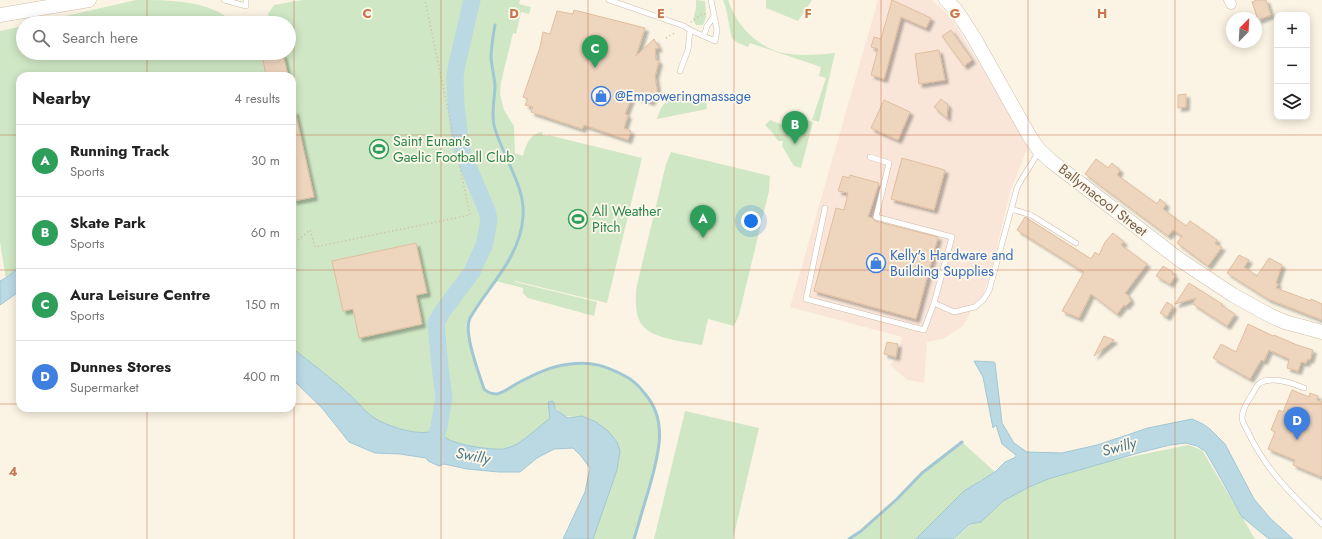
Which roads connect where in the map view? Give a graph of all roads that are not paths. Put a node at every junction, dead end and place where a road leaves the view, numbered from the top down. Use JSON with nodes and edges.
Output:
{"nodes":[{"id":1,"x":89,"y":0,"type":"edge"},
{"id":2,"x":224,"y":0,"type":"edge"},
{"id":3,"x":246,"y":0,"type":"edge"},
{"id":4,"x":609,"y":0,"type":"edge"},
{"id":5,"x":711,"y":0,"type":"edge"},
{"id":6,"x":946,"y":0,"type":"edge"},
{"id":7,"x":0,"y":15,"type":"edge"},
{"id":8,"x":714,"y":16,"type":"junction"},
{"id":9,"x":690,"y":30,"type":"junction"},
{"id":10,"x":704,"y":36,"type":"junction"},
{"id":11,"x":680,"y":71,"type":"dead end"},
{"id":12,"x":1039,"y":150,"type":"junction"},
{"id":13,"x":870,"y":157,"type":"dead end"},
{"id":14,"x":825,"y":208,"type":"dead end"},
{"id":15,"x":1011,"y":209,"type":"junction"},
{"id":16,"x":1076,"y":243,"type":"dead end"},
{"id":17,"x":934,"y":303,"type":"junction"},
{"id":18,"x":1322,"y":332,"type":"edge"},
{"id":19,"x":1304,"y":388,"type":"dead end"},
{"id":20,"x":1322,"y":524,"type":"edge"}],
"edges":[{"from":1,"to":7,"type":"main road"},
{"from":2,"to":3,"type":"lane"},
{"from":4,"to":9,"type":"lane"},
{"from":5,"to":8,"type":"lane"},
{"from":6,"to":12,"type":"main road","name":"Ballymacool Street"},
{"from":8,"to":10,"type":"lane"},
{"from":8,"to":10,"type":"lane"},
{"from":9,"to":10,"type":"lane"},
{"from":9,"to":11,"type":"lane"},
{"from":12,"to":15,"type":"lane"},
{"from":12,"to":18,"type":"main road","name":"Ballymacool Street"},
{"from":13,"to":17,"type":"lane"},
{"from":14,"to":17,"type":"lane"},
{"from":15,"to":16,"type":"lane"},
{"from":15,"to":17,"type":"lane"},
{"from":19,"to":20,"type":"lane"}]}
